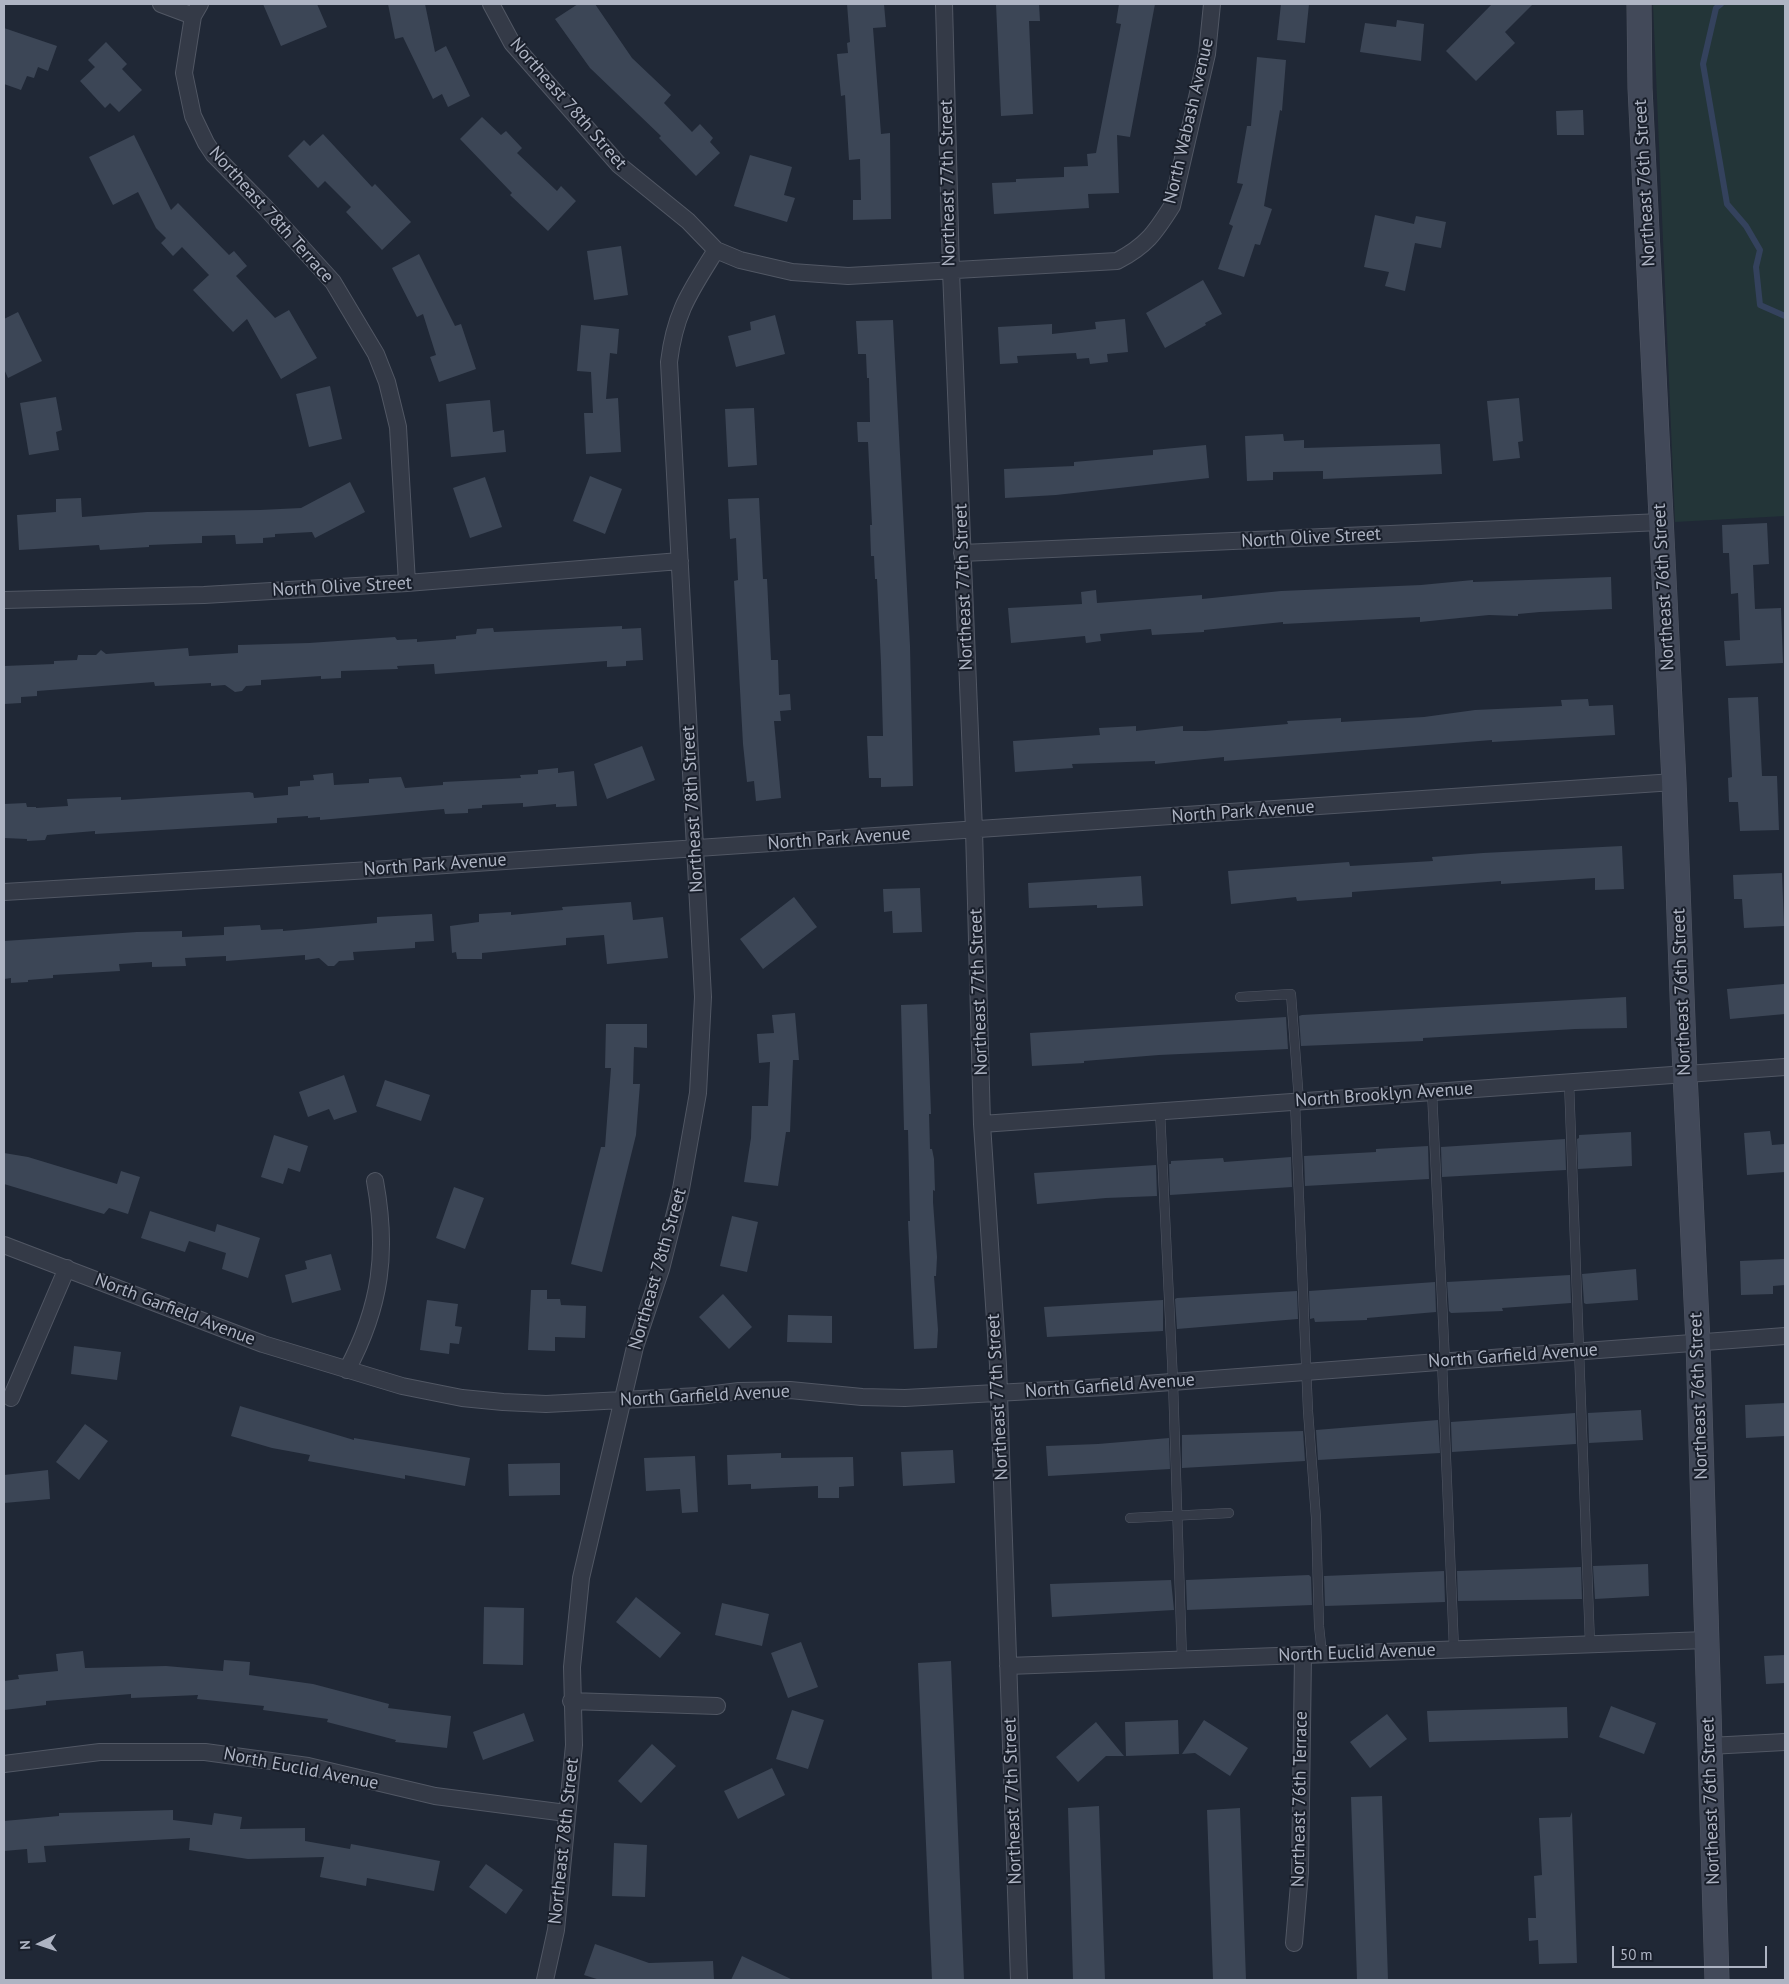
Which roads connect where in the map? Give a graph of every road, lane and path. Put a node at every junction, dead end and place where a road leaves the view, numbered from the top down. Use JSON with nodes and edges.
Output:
{"nodes":[{"id":1,"x":161,"y":4,"type":"edge"},
{"id":2,"x":491,"y":4,"type":"edge"},
{"id":3,"x":944,"y":4,"type":"edge"},
{"id":4,"x":1212,"y":4,"type":"edge"},
{"id":5,"x":1639,"y":4,"type":"edge"},
{"id":6,"x":196,"y":10,"type":"edge"},
{"id":7,"x":716,"y":250,"type":"junction"},
{"id":8,"x":950,"y":271,"type":"junction"},
{"id":9,"x":1661,"y":522,"type":"junction"},
{"id":10,"x":962,"y":554,"type":"junction"},
{"id":11,"x":680,"y":561,"type":"junction"},
{"id":12,"x":407,"y":583,"type":"junction"},
{"id":13,"x":4,"y":600,"type":"edge"},
{"id":14,"x":1674,"y":782,"type":"junction"},
{"id":15,"x":974,"y":830,"type":"junction"},
{"id":16,"x":695,"y":848,"type":"junction"},
{"id":17,"x":4,"y":892,"type":"edge"},
{"id":18,"x":1240,"y":997,"type":"dead end"},
{"id":19,"x":1785,"y":1067,"type":"edge"},
{"id":20,"x":1685,"y":1074,"type":"junction"},
{"id":21,"x":1569,"y":1082,"type":"junction"},
{"id":22,"x":1432,"y":1092,"type":"junction"},
{"id":23,"x":1297,"y":1101,"type":"junction"},
{"id":24,"x":1160,"y":1111,"type":"junction"},
{"id":25,"x":982,"y":1124,"type":"junction"},
{"id":26,"x":375,"y":1181,"type":"dead end"},
{"id":27,"x":4,"y":1245,"type":"edge"},
{"id":28,"x":67,"y":1268,"type":"junction"},
{"id":29,"x":1785,"y":1336,"type":"edge"},
{"id":30,"x":1698,"y":1342,"type":"junction"},
{"id":31,"x":1578,"y":1351,"type":"junction"},
{"id":32,"x":1443,"y":1362,"type":"junction"},
{"id":33,"x":347,"y":1370,"type":"junction"},
{"id":34,"x":1308,"y":1372,"type":"junction"},
{"id":35,"x":1173,"y":1382,"type":"junction"},
{"id":36,"x":999,"y":1393,"type":"junction"},
{"id":37,"x":12,"y":1398,"type":"dead end"},
{"id":38,"x":622,"y":1400,"type":"junction"},
{"id":39,"x":1229,"y":1513,"type":"dead end"},
{"id":40,"x":1177,"y":1516,"type":"junction"},
{"id":41,"x":1130,"y":1518,"type":"dead end"},
{"id":42,"x":1706,"y":1640,"type":"junction"},
{"id":43,"x":1590,"y":1644,"type":"junction"},
{"id":44,"x":1454,"y":1649,"type":"junction"},
{"id":45,"x":1322,"y":1654,"type":"junction"},
{"id":46,"x":1303,"y":1655,"type":"junction"},
{"id":47,"x":1182,"y":1659,"type":"junction"},
{"id":48,"x":1008,"y":1666,"type":"junction"},
{"id":49,"x":571,"y":1701,"type":"junction"},
{"id":50,"x":717,"y":1706,"type":"dead end"},
{"id":51,"x":1785,"y":1742,"type":"edge"},
{"id":52,"x":1709,"y":1746,"type":"junction"},
{"id":53,"x":4,"y":1764,"type":"edge"},
{"id":54,"x":566,"y":1814,"type":"junction"},
{"id":55,"x":1294,"y":1943,"type":"dead end"},
{"id":56,"x":545,"y":1980,"type":"edge"},
{"id":57,"x":1019,"y":1980,"type":"edge"},
{"id":58,"x":1717,"y":1980,"type":"edge"}],
"edges":[{"from":1,"to":6,"type":"street"},
{"from":2,"to":7,"type":"street","name":"Northeast 78th Street"},
{"from":3,"to":8,"type":"street","name":"Northeast 77th Street"},
{"from":4,"to":8,"type":"street","name":"North Wabash Avenue"},
{"from":5,"to":9,"type":"street","name":"Northeast 76th Street"},
{"from":6,"to":12,"type":"street","name":"Northeast 78th Terrace"},
{"from":7,"to":8,"type":"street","name":"North Wabash Avenue"},
{"from":7,"to":11,"type":"street","name":"Northeast 78th Street"},
{"from":8,"to":10,"type":"street","name":"Northeast 77th Street"},
{"from":9,"to":10,"type":"street","name":"North Olive Street"},
{"from":9,"to":14,"type":"street","name":"Northeast 76th Street"},
{"from":10,"to":15,"type":"street","name":"Northeast 77th Street"},
{"from":11,"to":12,"type":"street","name":"North Olive Street"},
{"from":11,"to":16,"type":"street","name":"Northeast 78th Street"},
{"from":12,"to":13,"type":"street","name":"North Olive Street"},
{"from":14,"to":15,"type":"street","name":"North Park Avenue"},
{"from":14,"to":20,"type":"street","name":"Northeast 76th Street"},
{"from":15,"to":16,"type":"street","name":"North Park Avenue"},
{"from":15,"to":25,"type":"street","name":"Northeast 77th Street"},
{"from":16,"to":17,"type":"street","name":"North Park Avenue"},
{"from":16,"to":38,"type":"street","name":"Northeast 78th Street"},
{"from":18,"to":23,"type":"lane"},
{"from":19,"to":20,"type":"street","name":"North Brooklyn Avenue"},
{"from":20,"to":21,"type":"street","name":"North Brooklyn Avenue"},
{"from":20,"to":30,"type":"street","name":"Northeast 76th Street"},
{"from":21,"to":22,"type":"street","name":"North Brooklyn Avenue"},
{"from":21,"to":31,"type":"lane"},
{"from":22,"to":23,"type":"street","name":"North Brooklyn Avenue"},
{"from":22,"to":32,"type":"lane"},
{"from":23,"to":24,"type":"street","name":"North Brooklyn Avenue"},
{"from":23,"to":34,"type":"lane"},
{"from":24,"to":25,"type":"street","name":"North Brooklyn Avenue"},
{"from":24,"to":35,"type":"lane"},
{"from":25,"to":36,"type":"street","name":"Northeast 77th Street"},
{"from":26,"to":33,"type":"street"},
{"from":27,"to":28,"type":"street","name":"North Garfield Avenue"},
{"from":28,"to":33,"type":"street","name":"North Garfield Avenue"},
{"from":28,"to":37,"type":"street"},
{"from":29,"to":30,"type":"street","name":"North Garfield Avenue"},
{"from":30,"to":31,"type":"street","name":"North Garfield Avenue"},
{"from":30,"to":42,"type":"street","name":"Northeast 76th Street"},
{"from":31,"to":32,"type":"street","name":"North Garfield Avenue"},
{"from":31,"to":43,"type":"lane"},
{"from":32,"to":34,"type":"street","name":"North Garfield Avenue"},
{"from":32,"to":44,"type":"lane"},
{"from":33,"to":38,"type":"street","name":"North Garfield Avenue"},
{"from":34,"to":35,"type":"street","name":"North Garfield Avenue"},
{"from":34,"to":45,"type":"lane"},
{"from":35,"to":36,"type":"street","name":"North Garfield Avenue"},
{"from":35,"to":40,"type":"lane"},
{"from":36,"to":38,"type":"street","name":"North Garfield Avenue"},
{"from":36,"to":48,"type":"street","name":"Northeast 77th Street"},
{"from":38,"to":49,"type":"street","name":"Northeast 78th Street"},
{"from":39,"to":40,"type":"lane"},
{"from":40,"to":41,"type":"lane"},
{"from":40,"to":47,"type":"lane"},
{"from":42,"to":43,"type":"street","name":"North Euclid Avenue"},
{"from":42,"to":52,"type":"street","name":"Northeast 76th Street"},
{"from":43,"to":44,"type":"street","name":"North Euclid Avenue"},
{"from":44,"to":45,"type":"street","name":"North Euclid Avenue"},
{"from":45,"to":46,"type":"street","name":"North Euclid Avenue"},
{"from":46,"to":47,"type":"street","name":"North Euclid Avenue"},
{"from":46,"to":55,"type":"street","name":"Northeast 76th Terrace"},
{"from":47,"to":48,"type":"street","name":"North Euclid Avenue"},
{"from":48,"to":57,"type":"street","name":"Northeast 77th Street"},
{"from":49,"to":50,"type":"street"},
{"from":49,"to":54,"type":"street","name":"Northeast 78th Street"},
{"from":51,"to":52,"type":"street"},
{"from":52,"to":58,"type":"street","name":"Northeast 76th Street"},
{"from":53,"to":54,"type":"street","name":"North Euclid Avenue"},
{"from":54,"to":56,"type":"street","name":"Northeast 78th Street"}]}
